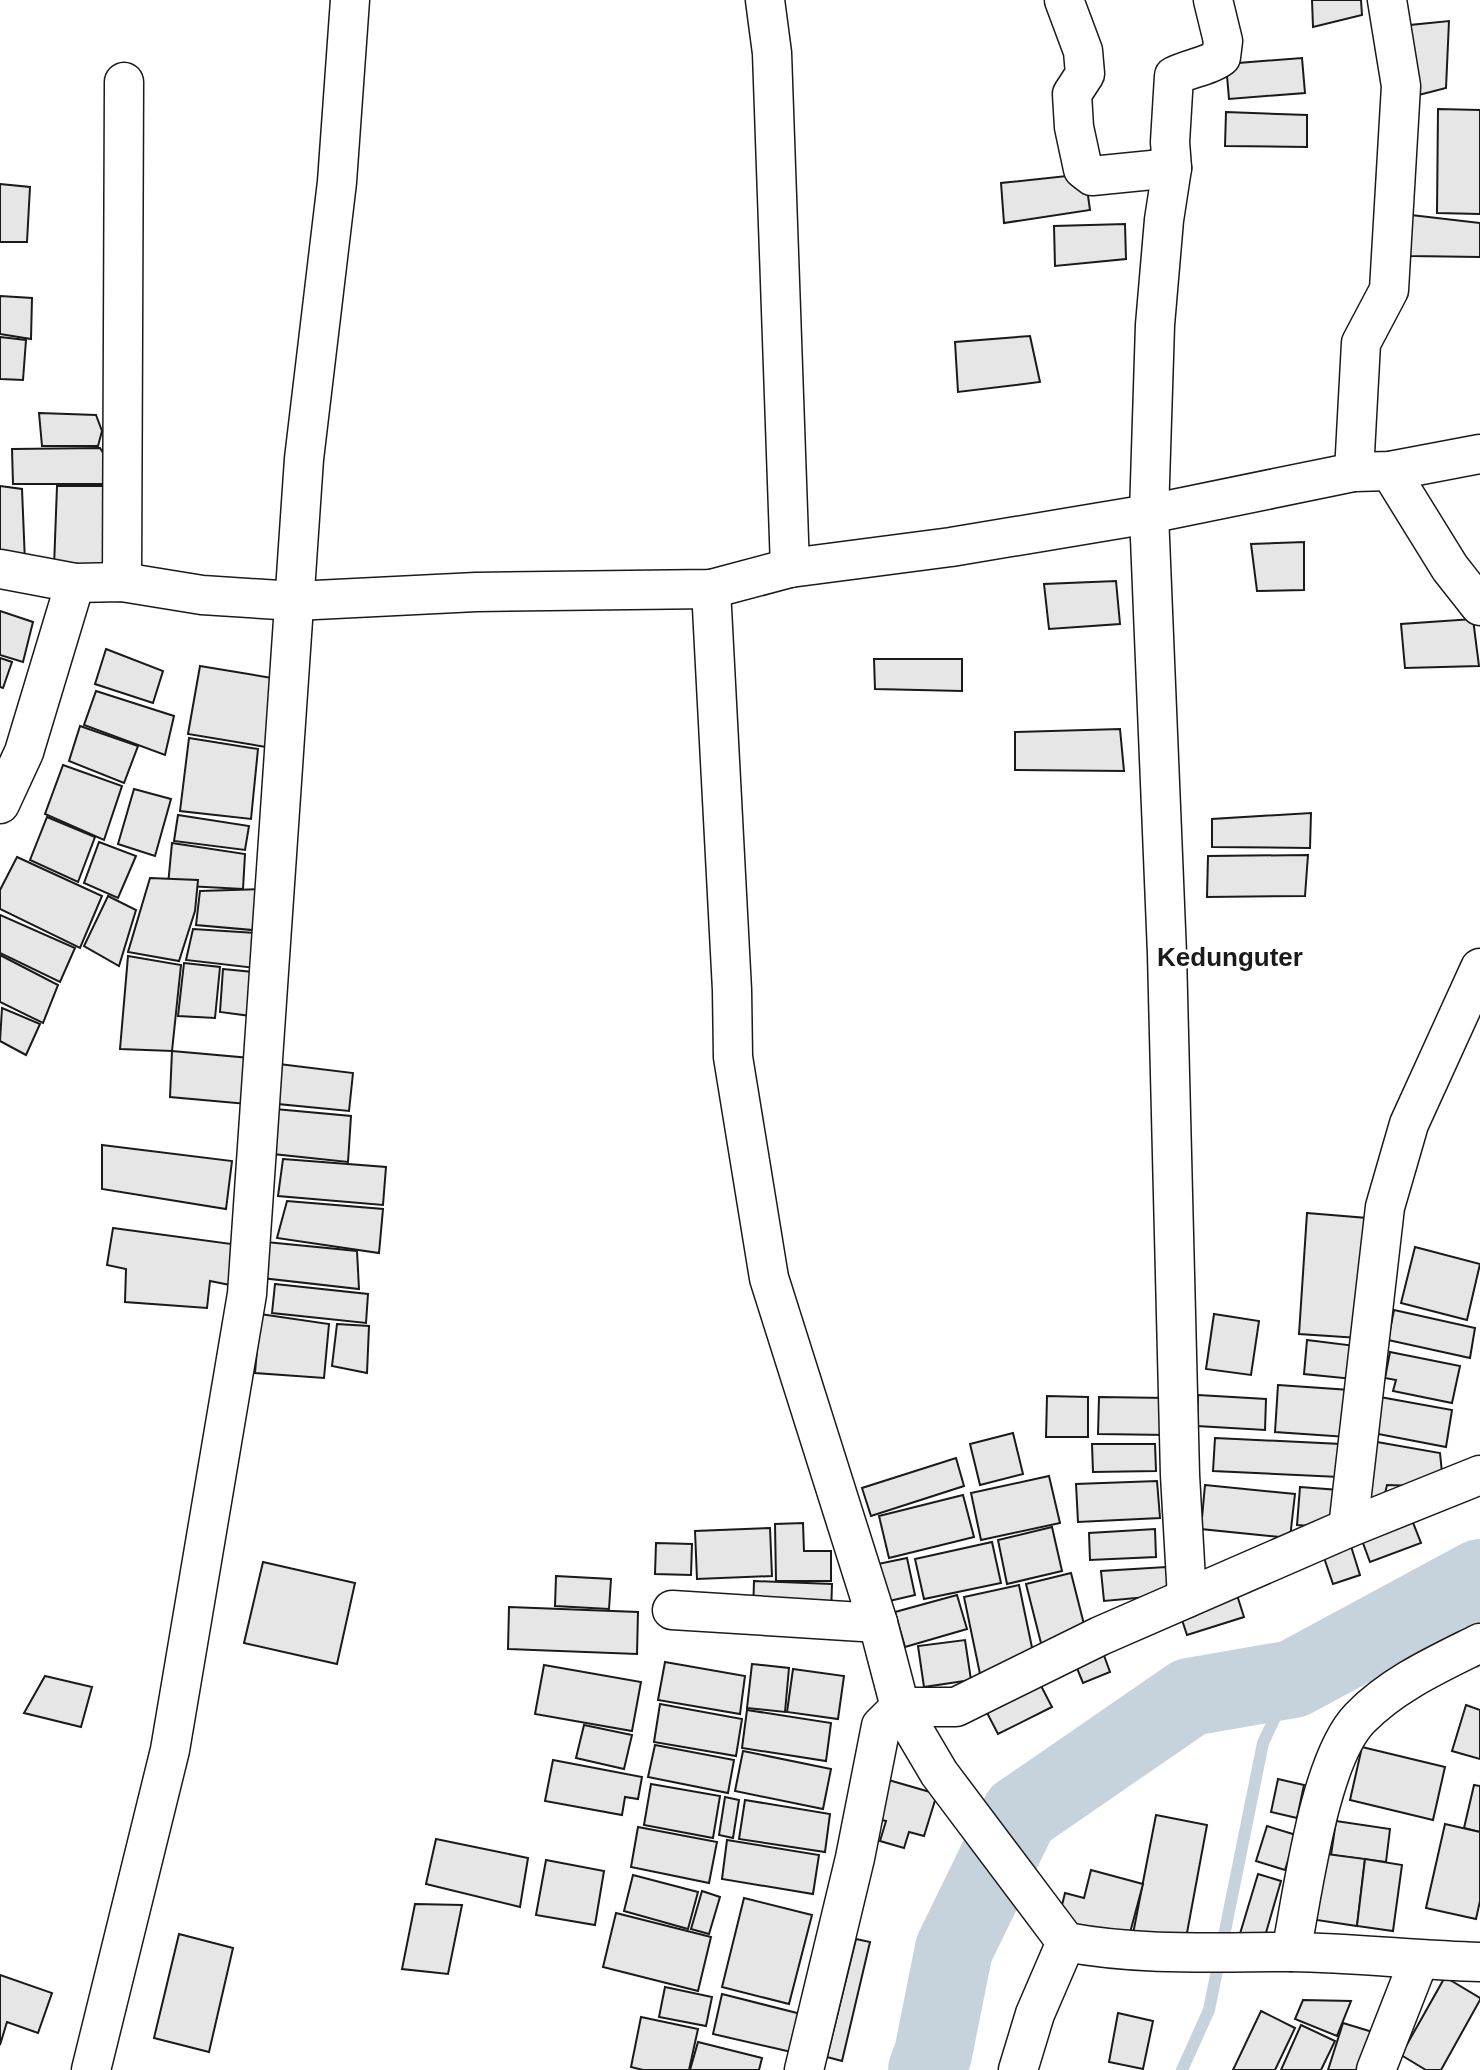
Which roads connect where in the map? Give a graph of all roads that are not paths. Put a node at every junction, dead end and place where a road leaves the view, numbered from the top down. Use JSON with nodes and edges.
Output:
{"nodes":[{"id":1,"x":350,"y":0,"type":"edge"},
{"id":2,"x":765,"y":0,"type":"edge"},
{"id":3,"x":1064,"y":0,"type":"edge"},
{"id":4,"x":1213,"y":0,"type":"edge"},
{"id":5,"x":1387,"y":0,"type":"edge"},
{"id":6,"x":124,"y":82,"type":"dead end"},
{"id":7,"x":1172,"y":168,"type":"junction"},
{"id":8,"x":1480,"y":454,"type":"edge"},
{"id":9,"x":1372,"y":472,"type":"junction"},
{"id":10,"x":1149,"y":514,"type":"junction"},
{"id":11,"x":790,"y":568,"type":"junction"},
{"id":12,"x":0,"y":569,"type":"edge"},
{"id":13,"x":122,"y":582,"type":"junction"},
{"id":14,"x":75,"y":583,"type":"junction"},
{"id":15,"x":711,"y":589,"type":"junction"},
{"id":16,"x":295,"y":601,"type":"junction"},
{"id":17,"x":1480,"y":606,"type":"edge"},
{"id":18,"x":0,"y":804,"type":"edge"},
{"id":19,"x":1480,"y":968,"type":"edge"},
{"id":20,"x":1480,"y":1475,"type":"edge"},
{"id":21,"x":1348,"y":1528,"type":"junction"},
{"id":22,"x":1187,"y":1598,"type":"junction"},
{"id":23,"x":672,"y":1610,"type":"dead end"},
{"id":24,"x":878,"y":1623,"type":"junction"},
{"id":25,"x":1480,"y":1643,"type":"edge"},
{"id":26,"x":900,"y":1707,"type":"junction"},
{"id":27,"x":1066,"y":1942,"type":"junction"},
{"id":28,"x":1291,"y":1952,"type":"junction"},
{"id":29,"x":1419,"y":1960,"type":"junction"},
{"id":30,"x":1480,"y":1962,"type":"edge"},
{"id":31,"x":91,"y":2070,"type":"edge"},
{"id":32,"x":804,"y":2070,"type":"edge"},
{"id":33,"x":1018,"y":2070,"type":"edge"},
{"id":34,"x":1376,"y":2070,"type":"edge"}],
"edges":[{"from":1,"to":16,"type":"street"},
{"from":2,"to":11,"type":"street"},
{"from":3,"to":7,"type":"street"},
{"from":4,"to":7,"type":"street"},
{"from":5,"to":9,"type":"street"},
{"from":6,"to":13,"type":"street"},
{"from":7,"to":10,"type":"street"},
{"from":8,"to":9,"type":"street"},
{"from":9,"to":10,"type":"street"},
{"from":9,"to":17,"type":"street"},
{"from":10,"to":11,"type":"street"},
{"from":10,"to":22,"type":"street"},
{"from":11,"to":15,"type":"street"},
{"from":12,"to":14,"type":"street"},
{"from":13,"to":14,"type":"street"},
{"from":13,"to":16,"type":"street"},
{"from":14,"to":18,"type":"street"},
{"from":15,"to":16,"type":"street"},
{"from":15,"to":24,"type":"street"},
{"from":16,"to":31,"type":"street"},
{"from":19,"to":21,"type":"street"},
{"from":20,"to":21,"type":"street"},
{"from":21,"to":22,"type":"street"},
{"from":22,"to":26,"type":"street"},
{"from":23,"to":24,"type":"street"},
{"from":24,"to":26,"type":"street"},
{"from":25,"to":28,"type":"street"},
{"from":26,"to":27,"type":"street"},
{"from":26,"to":32,"type":"street"},
{"from":27,"to":28,"type":"street"},
{"from":27,"to":33,"type":"street"},
{"from":28,"to":29,"type":"street"},
{"from":29,"to":30,"type":"street"},
{"from":29,"to":34,"type":"street"}]}
